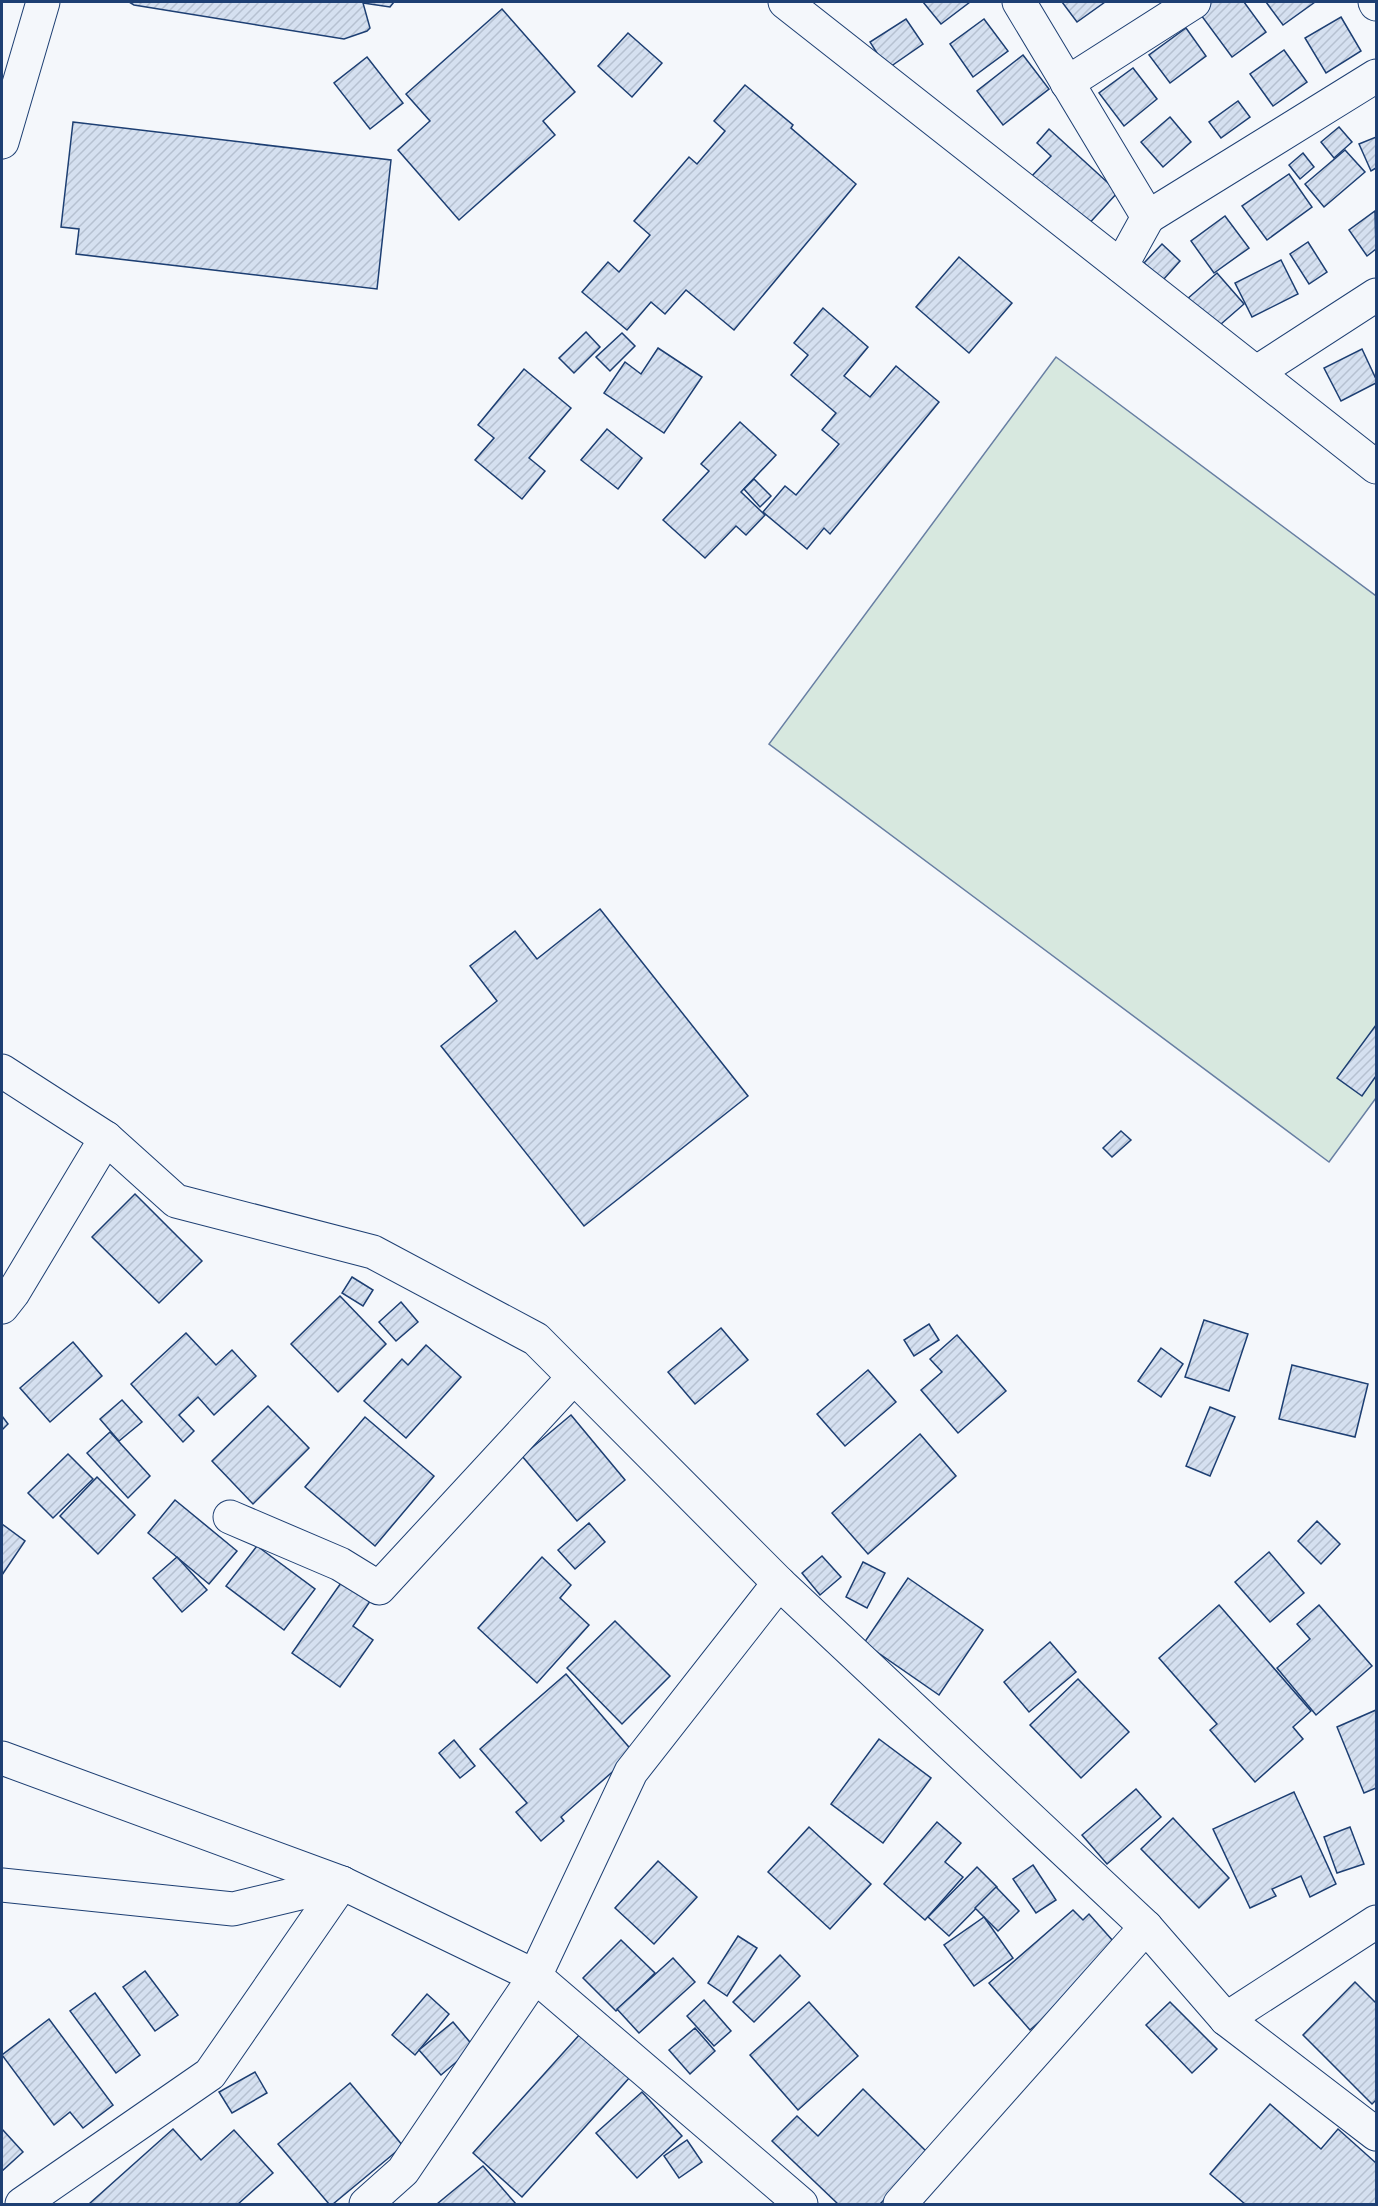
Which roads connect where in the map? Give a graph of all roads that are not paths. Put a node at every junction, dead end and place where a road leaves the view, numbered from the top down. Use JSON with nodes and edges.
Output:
{"nodes":[{"id":1,"x":43,"y":2,"type":"edge"},
{"id":2,"x":1019,"y":2,"type":"edge"},
{"id":3,"x":1194,"y":2,"type":"edge"},
{"id":4,"x":806,"y":6,"type":"edge"},
{"id":5,"x":1377,"y":76,"type":"edge"},
{"id":6,"x":1067,"y":83,"type":"junction"},
{"id":7,"x":2,"y":142,"type":"edge"},
{"id":8,"x":1148,"y":217,"type":"junction"},
{"id":9,"x":1121,"y":266,"type":"junction"},
{"id":10,"x":1377,"y":295,"type":"edge"},
{"id":11,"x":1257,"y":372,"type":"junction"},
{"id":12,"x":1377,"y":466,"type":"edge"},
{"id":13,"x":2,"y":1071,"type":"edge"},
{"id":14,"x":106,"y":1138,"type":"junction"},
{"id":15,"x":2,"y":1307,"type":"edge"},
{"id":16,"x":574,"y":1377,"type":"junction"},
{"id":17,"x":230,"y":1517,"type":"dead end"},
{"id":18,"x":779,"y":1583,"type":"junction"},
{"id":19,"x":2,"y":1758,"type":"edge"},
{"id":20,"x":342,"y":1883,"type":"junction"},
{"id":21,"x":2,"y":1885,"type":"edge"},
{"id":22,"x":1377,"y":1922,"type":"edge"},
{"id":23,"x":1146,"y":1927,"type":"junction"},
{"id":24,"x":535,"y":1976,"type":"junction"},
{"id":25,"x":1226,"y":2019,"type":"junction"},
{"id":26,"x":1377,"y":2134,"type":"edge"},
{"id":27,"x":22,"y":2205,"type":"edge"},
{"id":28,"x":366,"y":2205,"type":"edge"},
{"id":29,"x":801,"y":2205,"type":"edge"},
{"id":30,"x":900,"y":2205,"type":"edge"}],
"edges":[{"from":1,"to":7,"type":"street"},
{"from":2,"to":6,"type":"street"},
{"from":3,"to":6,"type":"street"},
{"from":4,"to":9,"type":"street"},
{"from":5,"to":8,"type":"street"},
{"from":6,"to":8,"type":"street"},
{"from":8,"to":9,"type":"street"},
{"from":9,"to":11,"type":"street"},
{"from":10,"to":11,"type":"street"},
{"from":11,"to":12,"type":"street"},
{"from":13,"to":14,"type":"street"},
{"from":14,"to":15,"type":"street"},
{"from":14,"to":16,"type":"street"},
{"from":16,"to":17,"type":"street"},
{"from":16,"to":18,"type":"street"},
{"from":18,"to":23,"type":"street"},
{"from":18,"to":24,"type":"street"},
{"from":19,"to":20,"type":"street"},
{"from":20,"to":21,"type":"street"},
{"from":20,"to":24,"type":"street"},
{"from":20,"to":27,"type":"street"},
{"from":22,"to":25,"type":"street"},
{"from":23,"to":25,"type":"street"},
{"from":23,"to":30,"type":"street"},
{"from":24,"to":28,"type":"street"},
{"from":24,"to":29,"type":"street"},
{"from":25,"to":26,"type":"street"}]}
